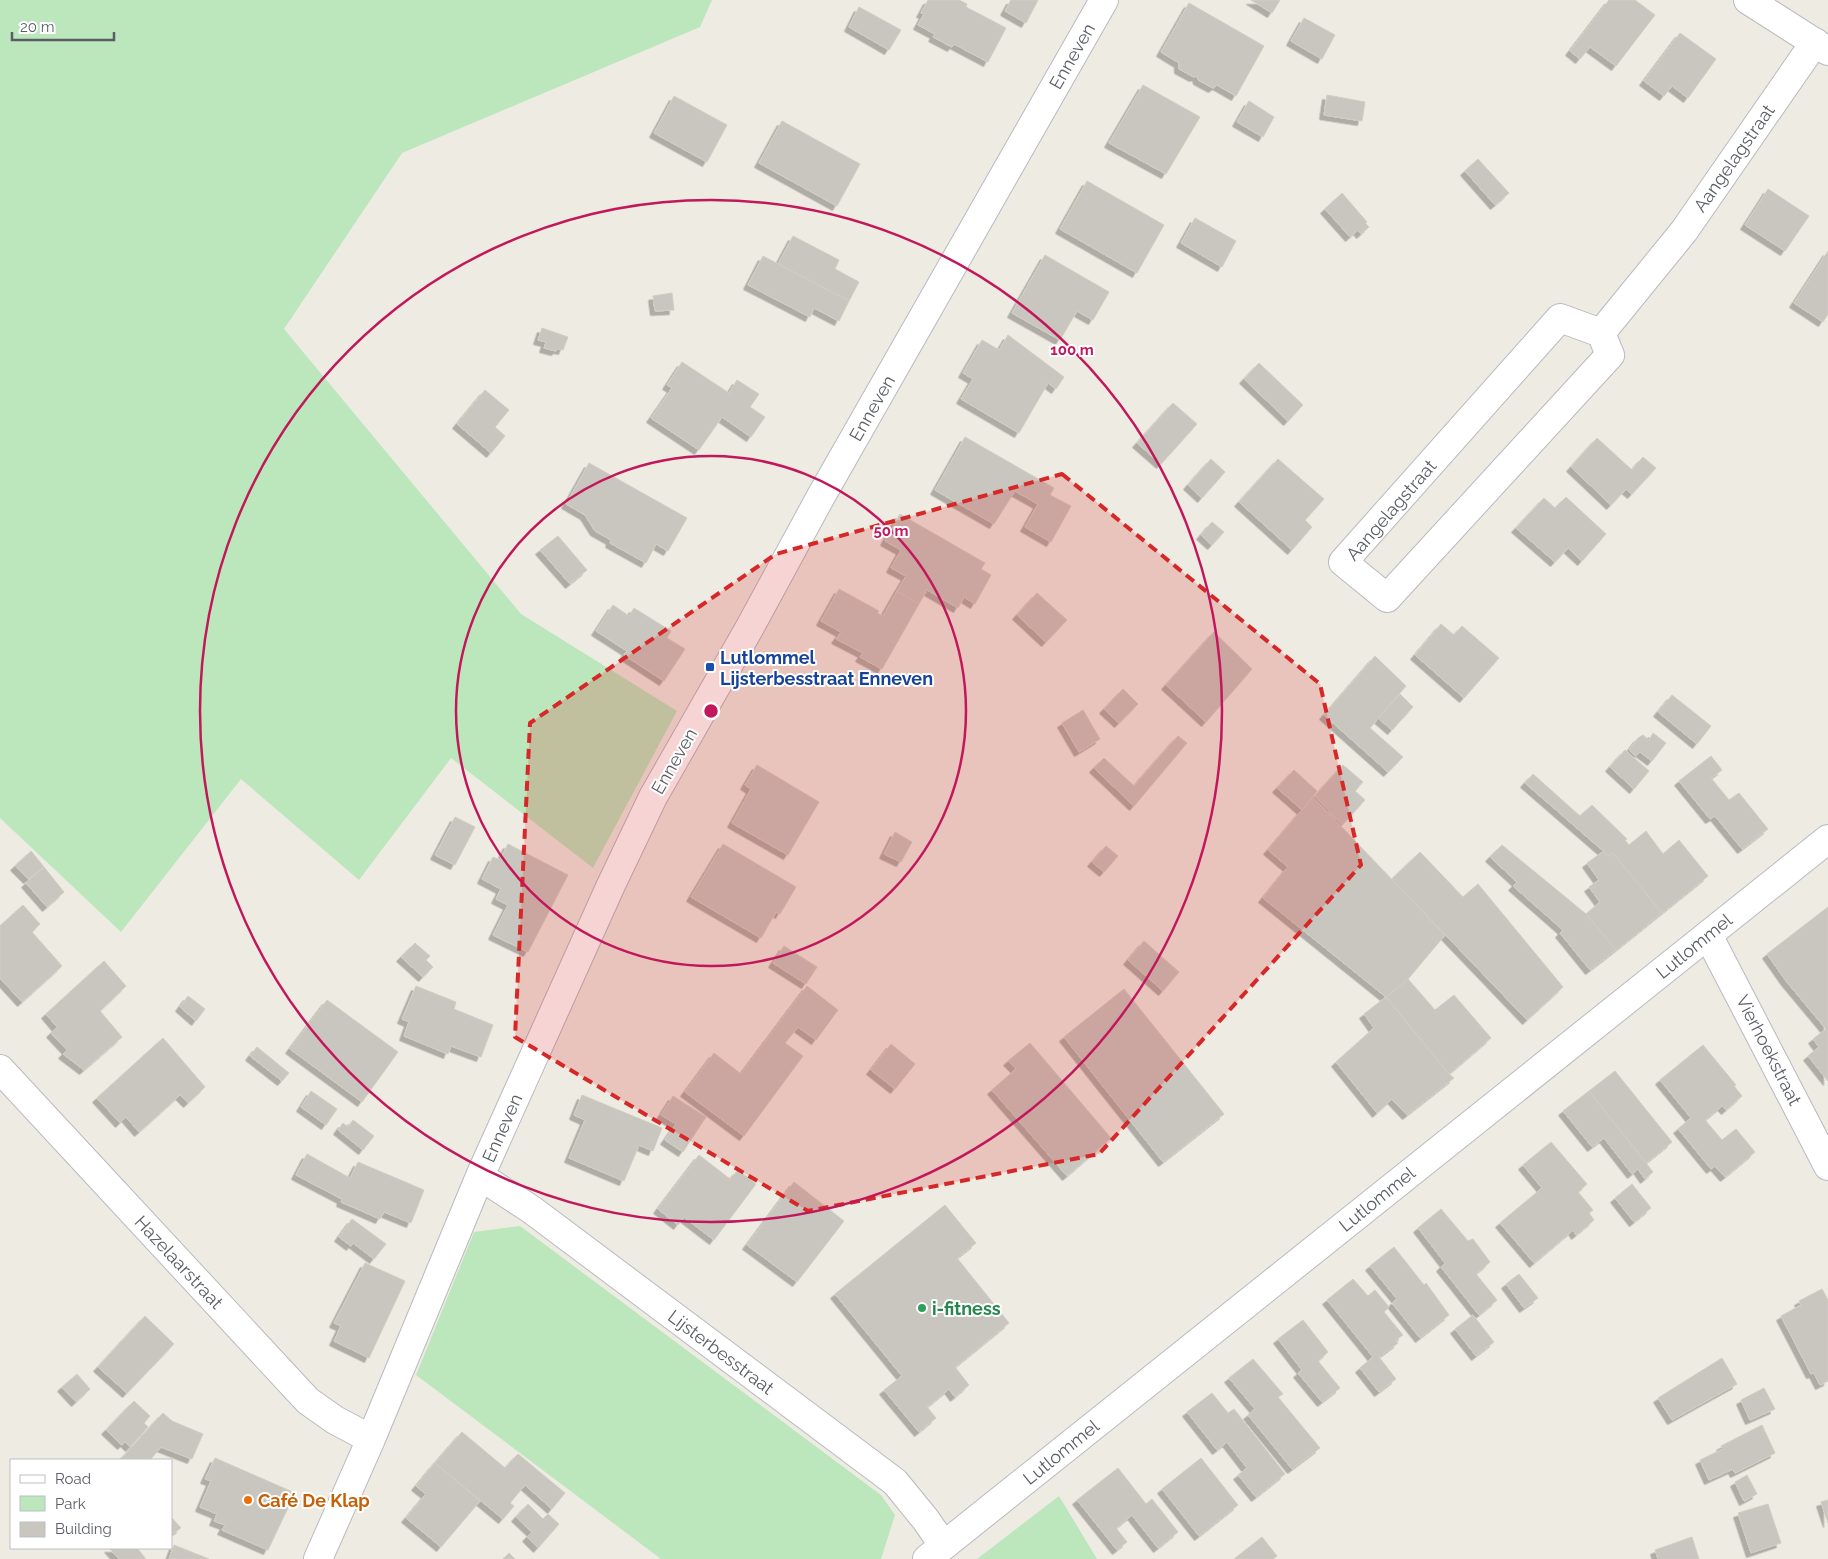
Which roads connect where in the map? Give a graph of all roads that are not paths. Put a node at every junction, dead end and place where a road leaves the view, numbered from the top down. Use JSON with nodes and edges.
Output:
{"nodes":[{"id":1,"x":1104,"y":0,"type":"edge"},
{"id":2,"x":1748,"y":0,"type":"edge"},
{"id":3,"x":1821,"y":46,"type":"edge"},
{"id":4,"x":1601,"y":333,"type":"junction"},
{"id":5,"x":1828,"y":840,"type":"edge"},
{"id":6,"x":1708,"y":935,"type":"junction"},
{"id":7,"x":0,"y":1069,"type":"edge"},
{"id":8,"x":1828,"y":1166,"type":"edge"},
{"id":9,"x":480,"y":1176,"type":"junction"},
{"id":10,"x":371,"y":1439,"type":"junction"},
{"id":11,"x":935,"y":1552,"type":"edge"},
{"id":12,"x":318,"y":1559,"type":"edge"}],
"edges":[{"from":1,"to":9,"type":"street","name":"Enneven"},
{"from":2,"to":3,"type":"street","name":"Aangelagstraat"},
{"from":3,"to":4,"type":"street","name":"Aangelagstraat"},
{"from":4,"to":4,"type":"street","name":"Aangelagstraat"},
{"from":5,"to":6,"type":"street","name":"Lutlommel"},
{"from":6,"to":8,"type":"street","name":"Vierhoekstraat"},
{"from":6,"to":11,"type":"street","name":"Lutlommel"},
{"from":7,"to":10,"type":"street","name":"Hazelaarstraat"},
{"from":9,"to":10,"type":"street","name":"Enneven"},
{"from":9,"to":11,"type":"street","name":"Lijsterbesstraat"},
{"from":10,"to":12,"type":"street","name":"Enneven"}]}
